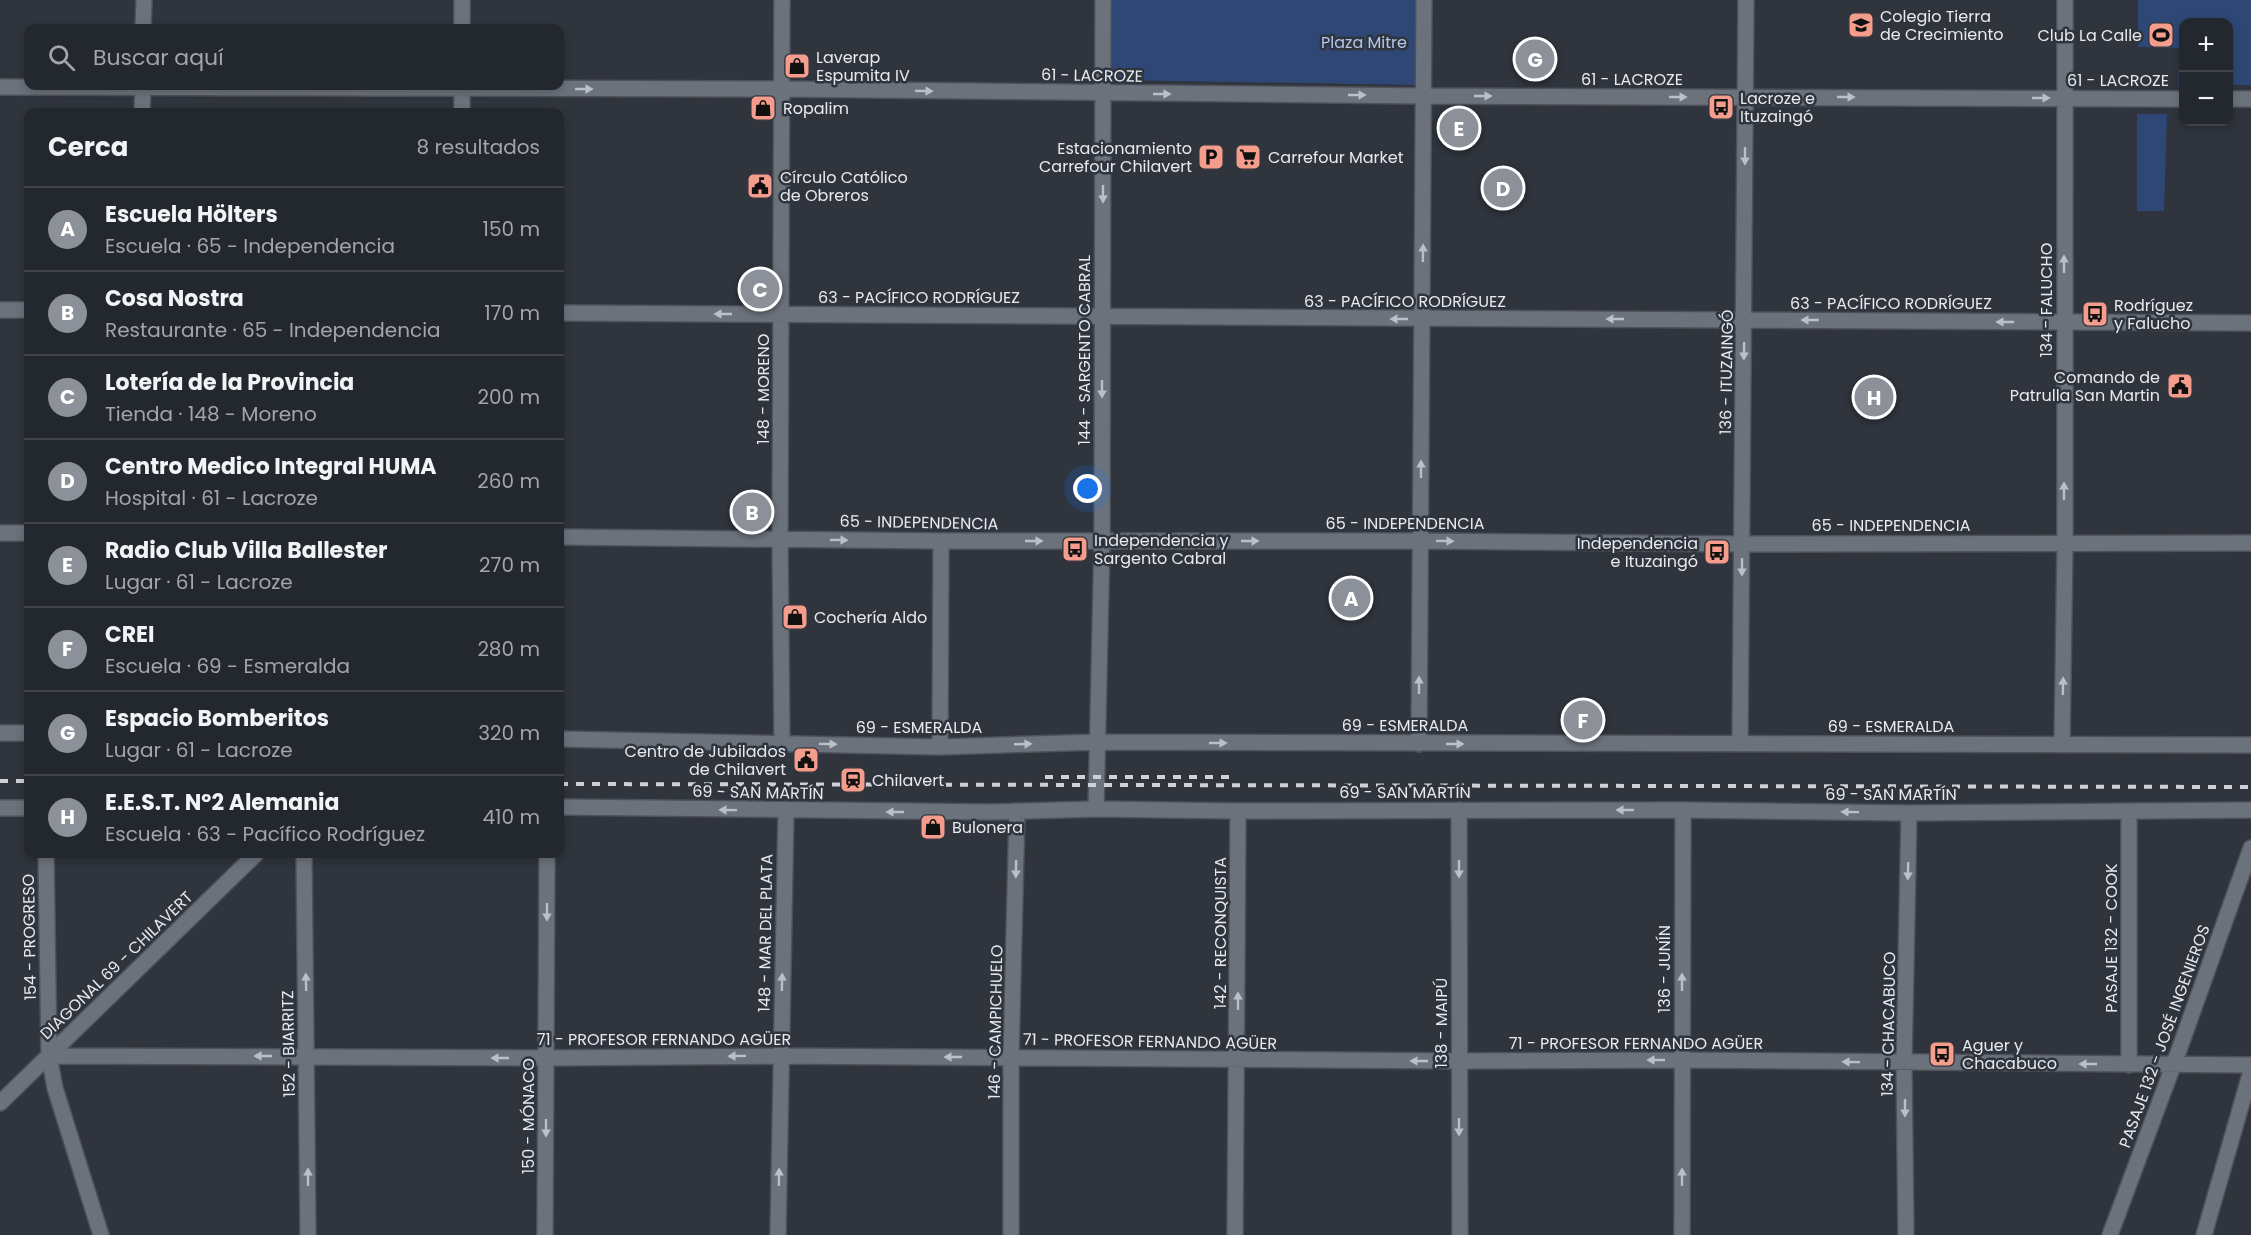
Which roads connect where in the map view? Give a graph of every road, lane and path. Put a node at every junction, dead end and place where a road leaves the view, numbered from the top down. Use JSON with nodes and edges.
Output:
{"nodes":[{"id":1,"x":144,"y":0,"type":"edge"},
{"id":2,"x":462,"y":0,"type":"edge"},
{"id":3,"x":782,"y":0,"type":"edge"},
{"id":4,"x":1103,"y":0,"type":"edge"},
{"id":5,"x":1424,"y":0,"type":"edge"},
{"id":6,"x":1746,"y":0,"type":"edge"},
{"id":7,"x":2065,"y":0,"type":"edge"},
{"id":8,"x":143,"y":24,"type":"edge"},
{"id":9,"x":462,"y":24,"type":"edge"},
{"id":10,"x":0,"y":87,"type":"edge"},
{"id":11,"x":24,"y":87,"type":"edge"},
{"id":12,"x":564,"y":88,"type":"edge"},
{"id":13,"x":781,"y":89,"type":"junction"},
{"id":14,"x":143,"y":90,"type":"edge"},
{"id":15,"x":462,"y":90,"type":"edge"},
{"id":16,"x":1103,"y":93,"type":"junction"},
{"id":17,"x":1425,"y":96,"type":"junction"},
{"id":18,"x":1745,"y":97,"type":"junction"},
{"id":19,"x":2064,"y":98,"type":"junction"},
{"id":20,"x":2179,"y":99,"type":"edge"},
{"id":21,"x":2233,"y":99,"type":"edge"},
{"id":22,"x":2251,"y":99,"type":"edge"},
{"id":23,"x":142,"y":108,"type":"edge"},
{"id":24,"x":462,"y":108,"type":"edge"},
{"id":25,"x":0,"y":310,"type":"edge"},
{"id":26,"x":24,"y":310,"type":"edge"},
{"id":27,"x":564,"y":313,"type":"edge"},
{"id":28,"x":782,"y":315,"type":"junction"},
{"id":29,"x":1102,"y":317,"type":"junction"},
{"id":30,"x":1422,"y":319,"type":"junction"},
{"id":31,"x":1744,"y":319,"type":"junction"},
{"id":32,"x":2064,"y":322,"type":"junction"},
{"id":33,"x":2251,"y":323,"type":"edge"},
{"id":34,"x":0,"y":533,"type":"edge"},
{"id":35,"x":24,"y":533,"type":"edge"},
{"id":36,"x":564,"y":537,"type":"edge"},
{"id":37,"x":780,"y":538,"type":"junction"},
{"id":38,"x":1420,"y":540,"type":"junction"},
{"id":39,"x":941,"y":541,"type":"junction"},
{"id":40,"x":1102,"y":541,"type":"junction"},
{"id":41,"x":2065,"y":543,"type":"junction"},
{"id":42,"x":2251,"y":543,"type":"edge"},
{"id":43,"x":1742,"y":544,"type":"junction"},
{"id":44,"x":0,"y":733,"type":"edge"},
{"id":45,"x":24,"y":733,"type":"edge"},
{"id":46,"x":564,"y":739,"type":"edge"},
{"id":47,"x":1099,"y":742,"type":"junction"},
{"id":48,"x":782,"y":743,"type":"junction"},
{"id":49,"x":1419,"y":744,"type":"junction"},
{"id":50,"x":1740,"y":744,"type":"junction"},
{"id":51,"x":2062,"y":745,"type":"junction"},
{"id":52,"x":2251,"y":745,"type":"edge"},
{"id":53,"x":940,"y":747,"type":"junction"},
{"id":54,"x":564,"y":807,"type":"edge"},
{"id":55,"x":0,"y":808,"type":"edge"},
{"id":56,"x":24,"y":808,"type":"edge"},
{"id":57,"x":1096,"y":809,"type":"junction"},
{"id":58,"x":1017,"y":810,"type":"junction"},
{"id":59,"x":1459,"y":810,"type":"junction"},
{"id":60,"x":1683,"y":810,"type":"junction"},
{"id":61,"x":2251,"y":810,"type":"edge"},
{"id":62,"x":786,"y":811,"type":"junction"},
{"id":63,"x":1238,"y":811,"type":"junction"},
{"id":64,"x":2129,"y":811,"type":"junction"},
{"id":65,"x":1909,"y":813,"type":"junction"},
{"id":66,"x":2251,"y":848,"type":"edge"},
{"id":67,"x":46,"y":858,"type":"edge"},
{"id":68,"x":252,"y":858,"type":"edge"},
{"id":69,"x":304,"y":858,"type":"edge"},
{"id":70,"x":547,"y":858,"type":"edge"},
{"id":71,"x":49,"y":1056,"type":"junction"},
{"id":72,"x":307,"y":1056,"type":"junction"},
{"id":73,"x":780,"y":1056,"type":"junction"},
{"id":74,"x":1011,"y":1057,"type":"junction"},
{"id":75,"x":546,"y":1058,"type":"junction"},
{"id":76,"x":1237,"y":1060,"type":"junction"},
{"id":77,"x":1682,"y":1060,"type":"junction"},
{"id":78,"x":1459,"y":1061,"type":"junction"},
{"id":79,"x":1904,"y":1063,"type":"junction"},
{"id":80,"x":2129,"y":1065,"type":"junction"},
{"id":81,"x":2174,"y":1065,"type":"junction"},
{"id":82,"x":2251,"y":1065,"type":"edge"},
{"id":83,"x":2251,"y":1071,"type":"edge"},
{"id":84,"x":0,"y":1102,"type":"edge"},
{"id":85,"x":100,"y":1235,"type":"edge"},
{"id":86,"x":308,"y":1235,"type":"edge"},
{"id":87,"x":545,"y":1235,"type":"edge"},
{"id":88,"x":778,"y":1235,"type":"edge"},
{"id":89,"x":1011,"y":1235,"type":"edge"},
{"id":90,"x":1235,"y":1235,"type":"edge"},
{"id":91,"x":1460,"y":1235,"type":"edge"},
{"id":92,"x":1682,"y":1235,"type":"edge"},
{"id":93,"x":1906,"y":1235,"type":"edge"},
{"id":94,"x":2110,"y":1235,"type":"edge"},
{"id":95,"x":2204,"y":1235,"type":"edge"}],
"edges":[{"from":1,"to":8,"type":"street"},
{"from":2,"to":9,"type":"street"},
{"from":3,"to":13,"type":"street","name":"148 - MORENO"},
{"from":4,"to":16,"type":"street","name":"144 - SARGENTO CABRAL"},
{"from":5,"to":17,"type":"street"},
{"from":6,"to":18,"type":"street","name":"136 - ITUZAINGÓ"},
{"from":7,"to":19,"type":"street","name":"134 - FALUCHO"},
{"from":10,"to":11,"type":"street","name":"61 - LACROZE"},
{"from":12,"to":13,"type":"street","name":"61 - LACROZE","one_way":true},
{"from":13,"to":16,"type":"street","name":"61 - LACROZE","one_way":true},
{"from":13,"to":28,"type":"street","name":"148 - MORENO"},
{"from":14,"to":23,"type":"street"},
{"from":15,"to":24,"type":"street"},
{"from":16,"to":17,"type":"street","name":"61 - LACROZE","one_way":true},
{"from":16,"to":29,"type":"street","name":"144 - SARGENTO CABRAL","one_way":true},
{"from":17,"to":18,"type":"street","name":"61 - LACROZE","one_way":true},
{"from":30,"to":17,"type":"street","one_way":true},
{"from":18,"to":19,"type":"street","name":"61 - LACROZE","one_way":true},
{"from":18,"to":31,"type":"street","name":"136 - ITUZAINGÓ","one_way":true},
{"from":19,"to":20,"type":"street","name":"61 - LACROZE"},
{"from":32,"to":19,"type":"street","name":"134 - FALUCHO","one_way":true},
{"from":21,"to":22,"type":"street"},
{"from":25,"to":26,"type":"street"},
{"from":28,"to":27,"type":"street","name":"63 - PACÍFICO RODRÍGUEZ","one_way":true},
{"from":28,"to":29,"type":"street","name":"63 - PACÍFICO RODRÍGUEZ"},
{"from":28,"to":37,"type":"street","name":"148 - MORENO"},
{"from":30,"to":29,"type":"street","name":"63 - PACÍFICO RODRÍGUEZ","one_way":true},
{"from":29,"to":40,"type":"street","name":"144 - SARGENTO CABRAL","one_way":true},
{"from":31,"to":30,"type":"street","name":"63 - PACÍFICO RODRÍGUEZ","one_way":true},
{"from":38,"to":30,"type":"street","one_way":true},
{"from":32,"to":31,"type":"street","name":"63 - PACÍFICO RODRÍGUEZ","one_way":true},
{"from":31,"to":43,"type":"street","name":"136 - ITUZAINGÓ","one_way":true},
{"from":32,"to":33,"type":"street","name":"63 - PACÍFICO RODRÍGUEZ"},
{"from":41,"to":32,"type":"street","name":"134 - FALUCHO","one_way":true},
{"from":34,"to":35,"type":"street"},
{"from":36,"to":37,"type":"street","name":"65 - INDEPENDENCIA"},
{"from":37,"to":39,"type":"street","name":"65 - INDEPENDENCIA","one_way":true},
{"from":37,"to":48,"type":"street","name":"148 - MORENO"},
{"from":40,"to":38,"type":"street","name":"65 - INDEPENDENCIA","one_way":true},
{"from":38,"to":43,"type":"street","name":"65 - INDEPENDENCIA","one_way":true},
{"from":49,"to":38,"type":"street","one_way":true},
{"from":39,"to":40,"type":"street","name":"65 - INDEPENDENCIA","one_way":true},
{"from":39,"to":53,"type":"street"},
{"from":40,"to":47,"type":"street","name":"144 - SARGENTO CABRAL"},
{"from":41,"to":42,"type":"street","name":"65 - INDEPENDENCIA"},
{"from":41,"to":43,"type":"street","name":"65 - INDEPENDENCIA"},
{"from":51,"to":41,"type":"street","name":"134 - FALUCHO","one_way":true},
{"from":43,"to":50,"type":"street","name":"136 - ITUZAINGÓ","one_way":true},
{"from":44,"to":45,"type":"street"},
{"from":46,"to":48,"type":"street","name":"69 - ESMERALDA"},
{"from":47,"to":49,"type":"street","name":"69 - ESMERALDA","one_way":true},
{"from":53,"to":47,"type":"street","name":"69 - ESMERALDA","one_way":true},
{"from":47,"to":57,"type":"street","name":"144 - SARGENTO CABRAL"},
{"from":48,"to":53,"type":"street","name":"69 - ESMERALDA","one_way":true},
{"from":49,"to":50,"type":"street","name":"69 - ESMERALDA","one_way":true},
{"from":50,"to":51,"type":"street","name":"69 - ESMERALDA"},
{"from":51,"to":52,"type":"street","name":"69 - ESMERALDA"},
{"from":62,"to":54,"type":"street","name":"69 - SAN MARTÍN","one_way":true},
{"from":55,"to":56,"type":"street"},
{"from":57,"to":58,"type":"street","name":"69 - SAN MARTÍN"},
{"from":57,"to":63,"type":"street","name":"69 - SAN MARTÍN"},
{"from":58,"to":62,"type":"street","name":"69 - SAN MARTÍN","one_way":true},
{"from":58,"to":74,"type":"street","name":"146 - CAMPICHUELO","one_way":true},
{"from":60,"to":59,"type":"street","name":"69 - SAN MARTÍN","one_way":true},
{"from":59,"to":63,"type":"street","name":"69 - SAN MARTÍN"},
{"from":59,"to":78,"type":"street","name":"138 - MAIPÚ","one_way":true},
{"from":65,"to":60,"type":"street","name":"69 - SAN MARTÍN","one_way":true},
{"from":77,"to":60,"type":"street","name":"136 - JUNÍN","one_way":true},
{"from":61,"to":64,"type":"street","name":"69 - SAN MARTÍN"},
{"from":73,"to":62,"type":"street","name":"148 - MAR DEL PLATA","one_way":true},
{"from":76,"to":63,"type":"street","name":"142 - RECONQUISTA","one_way":true},
{"from":64,"to":65,"type":"street","name":"69 - SAN MARTÍN"},
{"from":64,"to":80,"type":"street","name":"PASAJE 132 - COOK"},
{"from":65,"to":79,"type":"street","name":"134 - CHACABUCO","one_way":true},
{"from":66,"to":81,"type":"street","name":"PASAJE 132 - JOSÉ INGENIEROS"},
{"from":67,"to":71,"type":"street","name":"154 - PROGRESO"},
{"from":68,"to":71,"type":"street","name":"DIAGONAL 69 - CHILAVERT"},
{"from":72,"to":69,"type":"street","name":"152 - BIARRITZ","one_way":true},
{"from":70,"to":75,"type":"street","name":"150 - MÓNACO","one_way":true},
{"from":72,"to":71,"type":"street","name":"71 - PROFESOR FERNANDO AGÜER","one_way":true},
{"from":71,"to":84,"type":"street","name":"DIAGONAL 69 - CHILAVERT"},
{"from":71,"to":85,"type":"street","name":"154 - PROGRESO"},
{"from":75,"to":72,"type":"street","name":"71 - PROFESOR FERNANDO AGÜER","one_way":true},
{"from":86,"to":72,"type":"street","name":"152 - BIARRITZ","one_way":true},
{"from":74,"to":73,"type":"street","name":"71 - PROFESOR FERNANDO AGÜER","one_way":true},
{"from":73,"to":75,"type":"street","name":"71 - PROFESOR FERNANDO AGÜER","one_way":true},
{"from":88,"to":73,"type":"street","name":"148 - MAR DEL PLATA","one_way":true},
{"from":74,"to":76,"type":"street","name":"71 - PROFESOR FERNANDO AGÜER"},
{"from":74,"to":89,"type":"street","name":"146 - CAMPICHUELO"},
{"from":75,"to":87,"type":"street","name":"150 - MÓNACO","one_way":true},
{"from":78,"to":76,"type":"street","name":"71 - PROFESOR FERNANDO AGÜER","one_way":true},
{"from":76,"to":90,"type":"street","name":"142 - RECONQUISTA"},
{"from":77,"to":78,"type":"street","name":"71 - PROFESOR FERNANDO AGÜER","one_way":true},
{"from":79,"to":77,"type":"street","name":"71 - PROFESOR FERNANDO AGÜER","one_way":true},
{"from":92,"to":77,"type":"street","name":"136 - JUNÍN","one_way":true},
{"from":78,"to":91,"type":"street","name":"138 - MAIPÚ","one_way":true},
{"from":80,"to":79,"type":"street","name":"71 - PROFESOR FERNANDO AGÜER","one_way":true},
{"from":79,"to":93,"type":"street","name":"134 - CHACABUCO","one_way":true},
{"from":80,"to":81,"type":"street","name":"71 - PROFESOR FERNANDO AGÜER"},
{"from":81,"to":82,"type":"street","name":"71 - PROFESOR FERNANDO AGÜER"},
{"from":81,"to":94,"type":"street","name":"PASAJE 132 - JOSÉ INGENIEROS"},
{"from":83,"to":95,"type":"street"}]}
